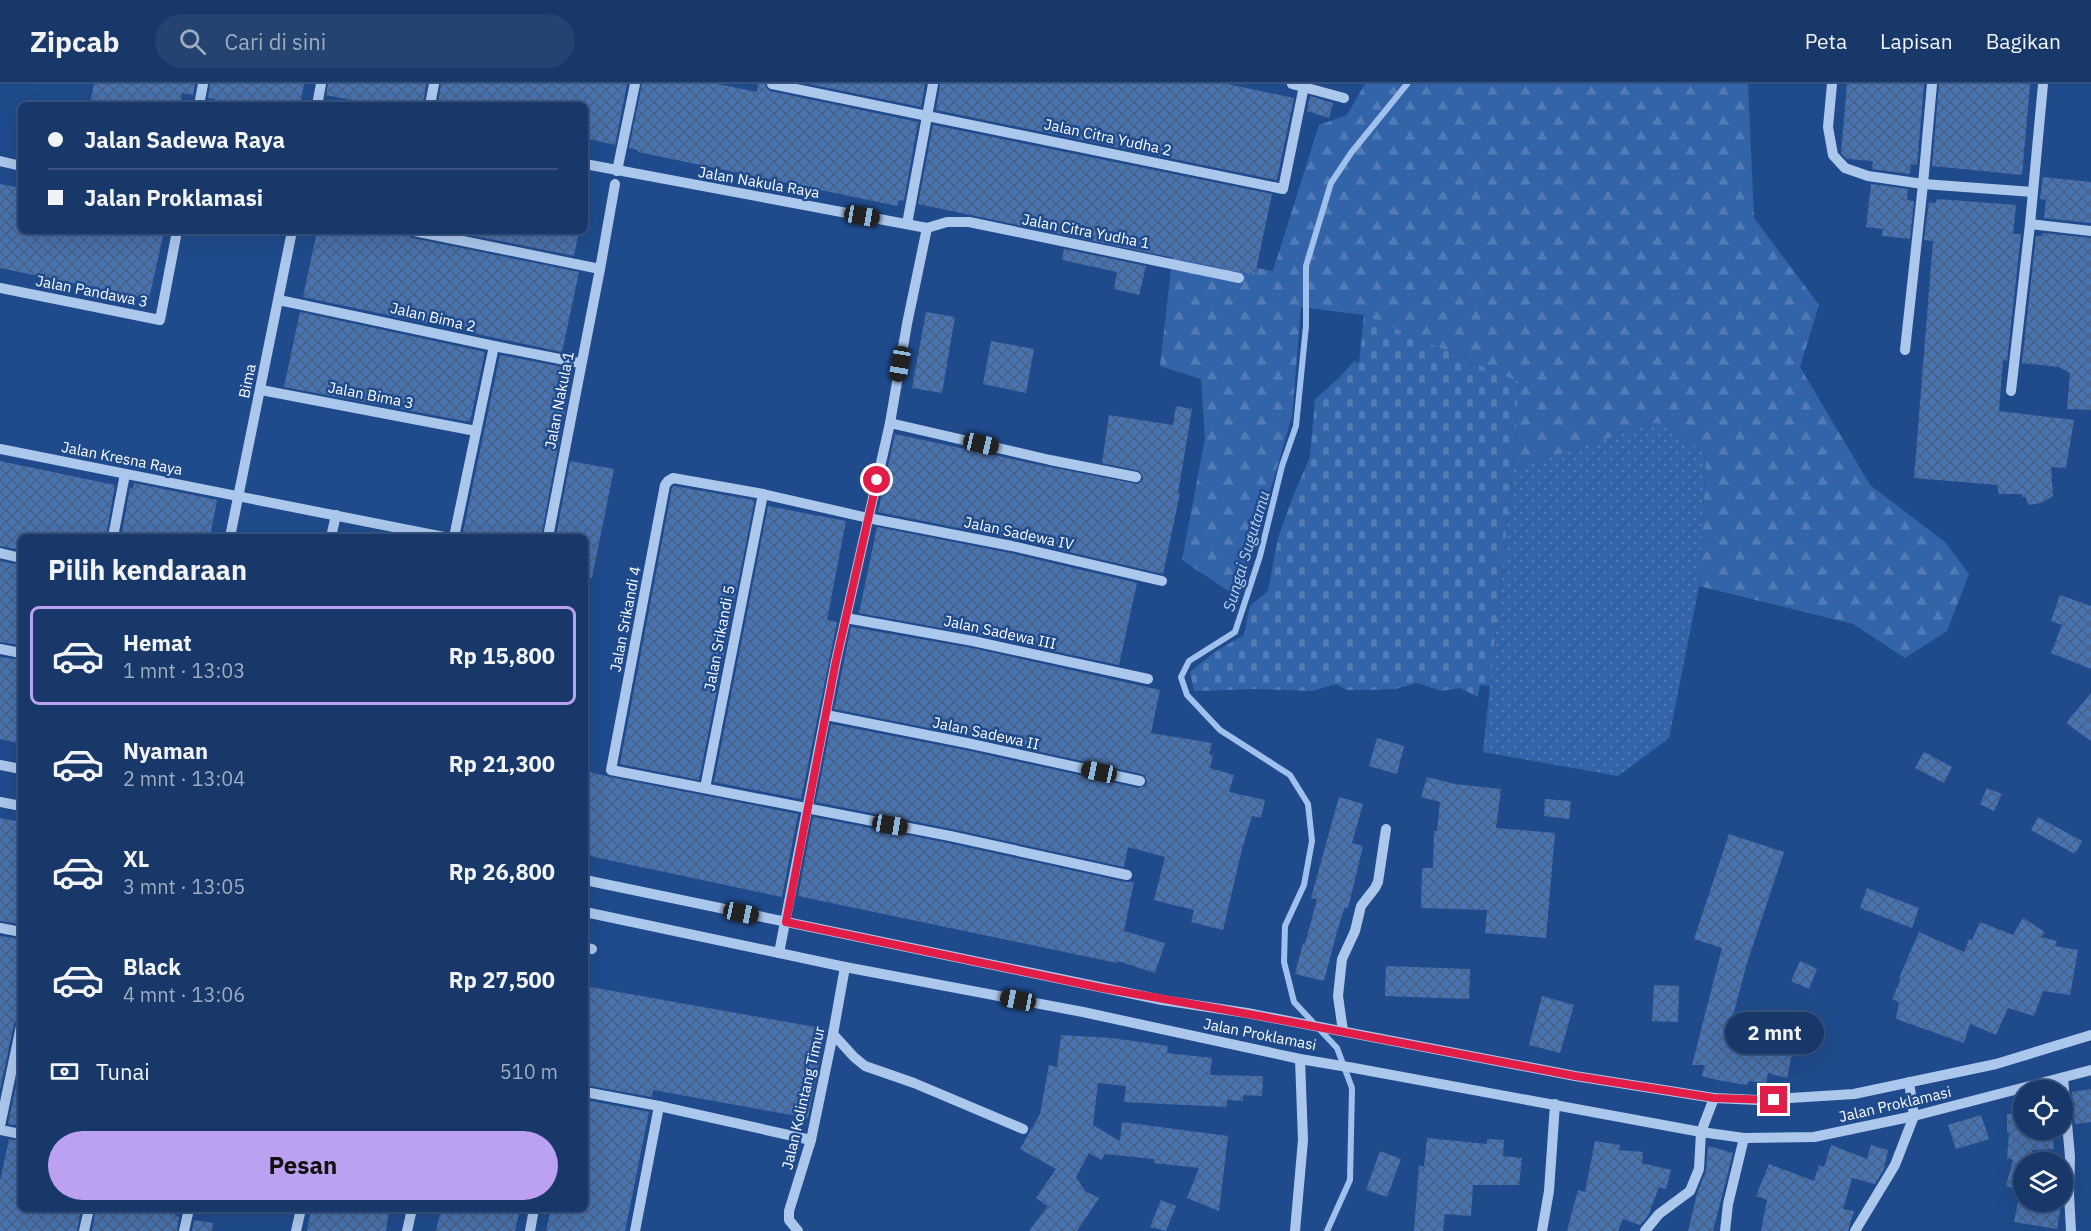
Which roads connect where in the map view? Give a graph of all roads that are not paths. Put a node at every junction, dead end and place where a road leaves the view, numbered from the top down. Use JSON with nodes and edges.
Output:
{"nodes":[{"id":1,"x":203,"y":84,"type":"edge"},
{"id":2,"x":321,"y":84,"type":"edge"},
{"id":3,"x":434,"y":84,"type":"edge"},
{"id":4,"x":634,"y":84,"type":"edge"},
{"id":5,"x":772,"y":84,"type":"edge"},
{"id":6,"x":933,"y":84,"type":"edge"},
{"id":7,"x":1292,"y":84,"type":"edge"},
{"id":8,"x":1832,"y":84,"type":"edge"},
{"id":9,"x":1932,"y":84,"type":"edge"},
{"id":10,"x":2043,"y":84,"type":"edge"},
{"id":11,"x":1304,"y":87,"type":"junction"},
{"id":12,"x":1344,"y":98,"type":"dead end"},
{"id":13,"x":200,"y":102,"type":"edge"},
{"id":14,"x":318,"y":102,"type":"edge"},
{"id":15,"x":431,"y":102,"type":"edge"},
{"id":16,"x":927,"y":116,"type":"junction"},
{"id":17,"x":0,"y":161,"type":"edge"},
{"id":18,"x":18,"y":165,"type":"edge"},
{"id":19,"x":588,"y":165,"type":"edge"},
{"id":20,"x":617,"y":171,"type":"junction"},
{"id":21,"x":615,"y":184,"type":"dead end"},
{"id":22,"x":1923,"y":184,"type":"junction"},
{"id":23,"x":2033,"y":192,"type":"junction"},
{"id":24,"x":907,"y":224,"type":"junction"},
{"id":25,"x":2030,"y":224,"type":"junction"},
{"id":26,"x":927,"y":228,"type":"junction"},
{"id":27,"x":2091,"y":231,"type":"edge"},
{"id":28,"x":176,"y":234,"type":"edge"},
{"id":29,"x":291,"y":234,"type":"edge"},
{"id":30,"x":429,"y":234,"type":"edge"},
{"id":31,"x":600,"y":269,"type":"junction"},
{"id":32,"x":1239,"y":278,"type":"dead end"},
{"id":33,"x":0,"y":288,"type":"edge"},
{"id":34,"x":279,"y":300,"type":"junction"},
{"id":35,"x":494,"y":346,"type":"junction"},
{"id":36,"x":1905,"y":350,"type":"dead end"},
{"id":37,"x":580,"y":363,"type":"junction"},
{"id":38,"x":261,"y":390,"type":"junction"},
{"id":39,"x":2011,"y":391,"type":"dead end"},
{"id":40,"x":890,"y":423,"type":"junction"},
{"id":41,"x":476,"y":430,"type":"junction"},
{"id":42,"x":0,"y":449,"type":"edge"},
{"id":43,"x":125,"y":474,"type":"junction"},
{"id":44,"x":1136,"y":477,"type":"dead end"},
{"id":45,"x":674,"y":478,"type":"joint"},
{"id":46,"x":763,"y":494,"type":"junction"},
{"id":47,"x":239,"y":496,"type":"junction"},
{"id":48,"x":336,"y":515,"type":"junction"},
{"id":49,"x":868,"y":518,"type":"junction"},
{"id":50,"x":114,"y":534,"type":"edge"},
{"id":51,"x":231,"y":534,"type":"edge"},
{"id":52,"x":333,"y":534,"type":"edge"},
{"id":53,"x":429,"y":534,"type":"edge"},
{"id":54,"x":455,"y":534,"type":"edge"},
{"id":55,"x":549,"y":534,"type":"edge"},
{"id":56,"x":0,"y":553,"type":"edge"},
{"id":57,"x":18,"y":557,"type":"edge"},
{"id":58,"x":1162,"y":581,"type":"dead end"},
{"id":59,"x":846,"y":618,"type":"junction"},
{"id":60,"x":0,"y":649,"type":"edge"},
{"id":61,"x":18,"y":652,"type":"edge"},
{"id":62,"x":1148,"y":679,"type":"dead end"},
{"id":63,"x":826,"y":715,"type":"junction"},
{"id":64,"x":0,"y":765,"type":"edge"},
{"id":65,"x":18,"y":768,"type":"edge"},
{"id":66,"x":1140,"y":781,"type":"dead end"},
{"id":67,"x":705,"y":788,"type":"junction"},
{"id":68,"x":0,"y":802,"type":"edge"},
{"id":69,"x":18,"y":805,"type":"edge"},
{"id":70,"x":808,"y":810,"type":"junction"},
{"id":71,"x":1386,"y":829,"type":"dead end"},
{"id":72,"x":1127,"y":875,"type":"dead end"},
{"id":73,"x":588,"y":881,"type":"edge"},
{"id":74,"x":588,"y":913,"type":"edge"},
{"id":75,"x":786,"y":922,"type":"junction"},
{"id":76,"x":0,"y":928,"type":"edge"},
{"id":77,"x":18,"y":931,"type":"edge"},
{"id":78,"x":779,"y":953,"type":"junction"},
{"id":79,"x":845,"y":967,"type":"junction"},
{"id":80,"x":1339,"y":1031,"type":"junction"},
{"id":81,"x":833,"y":1035,"type":"junction"},
{"id":82,"x":2091,"y":1035,"type":"edge"},
{"id":83,"x":18,"y":1041,"type":"edge"},
{"id":84,"x":1300,"y":1059,"type":"junction"},
{"id":85,"x":2091,"y":1070,"type":"edge"},
{"id":86,"x":2063,"y":1078,"type":"junction"},
{"id":87,"x":1909,"y":1082,"type":"junction"},
{"id":88,"x":588,"y":1093,"type":"edge"},
{"id":89,"x":1714,"y":1098,"type":"junction"},
{"id":90,"x":1555,"y":1104,"type":"junction"},
{"id":91,"x":659,"y":1106,"type":"junction"},
{"id":92,"x":1914,"y":1116,"type":"junction"},
{"id":93,"x":0,"y":1128,"type":"edge"},
{"id":94,"x":1023,"y":1129,"type":"dead end"},
{"id":95,"x":1701,"y":1132,"type":"junction"},
{"id":96,"x":18,"y":1133,"type":"edge"},
{"id":97,"x":1744,"y":1138,"type":"junction"},
{"id":98,"x":811,"y":1140,"type":"junction"},
{"id":99,"x":88,"y":1212,"type":"edge"},
{"id":100,"x":188,"y":1212,"type":"edge"},
{"id":101,"x":300,"y":1212,"type":"edge"},
{"id":102,"x":409,"y":1212,"type":"edge"},
{"id":103,"x":533,"y":1212,"type":"edge"},
{"id":104,"x":84,"y":1231,"type":"edge"},
{"id":105,"x":184,"y":1231,"type":"edge"},
{"id":106,"x":296,"y":1231,"type":"edge"},
{"id":107,"x":407,"y":1231,"type":"edge"},
{"id":108,"x":530,"y":1231,"type":"edge"},
{"id":109,"x":636,"y":1231,"type":"edge"},
{"id":110,"x":798,"y":1231,"type":"edge"},
{"id":111,"x":1295,"y":1231,"type":"edge"},
{"id":112,"x":1542,"y":1231,"type":"edge"},
{"id":113,"x":1645,"y":1231,"type":"edge"},
{"id":114,"x":1725,"y":1231,"type":"edge"},
{"id":115,"x":1855,"y":1231,"type":"edge"},
{"id":116,"x":2071,"y":1231,"type":"edge"}],
"edges":[{"from":1,"to":13,"type":"street"},
{"from":2,"to":14,"type":"street"},
{"from":3,"to":15,"type":"street"},
{"from":4,"to":20,"type":"street"},
{"from":5,"to":16,"type":"street","name":"Jalan Citra Yudha 2"},
{"from":6,"to":16,"type":"street"},
{"from":7,"to":11,"type":"street"},
{"from":8,"to":22,"type":"street"},
{"from":9,"to":22,"type":"street"},
{"from":10,"to":23,"type":"street"},
{"from":11,"to":12,"type":"street"},
{"from":11,"to":16,"type":"street","name":"Jalan Citra Yudha 2"},
{"from":16,"to":24,"type":"street"},
{"from":17,"to":18,"type":"street"},
{"from":19,"to":20,"type":"street","name":"Jalan Nakula Raya"},
{"from":20,"to":24,"type":"street","name":"Jalan Nakula Raya"},
{"from":21,"to":31,"type":"street","name":"Jalan Nakula 1"},
{"from":22,"to":23,"type":"street"},
{"from":22,"to":36,"type":"street"},
{"from":23,"to":25,"type":"street"},
{"from":24,"to":26,"type":"street","name":"Jalan Nakula Raya"},
{"from":25,"to":27,"type":"street"},
{"from":25,"to":39,"type":"street"},
{"from":26,"to":32,"type":"street","name":"Jalan Citra Yudha 1"},
{"from":26,"to":40,"type":"street"},
{"from":28,"to":33,"type":"street","name":"Jalan Pandawa 3"},
{"from":29,"to":34,"type":"street","name":"Bima"},
{"from":30,"to":31,"type":"street"},
{"from":31,"to":37,"type":"street","name":"Jalan Nakula 1"},
{"from":34,"to":35,"type":"street","name":"Jalan Bima 2"},
{"from":34,"to":38,"type":"street","name":"Bima"},
{"from":35,"to":37,"type":"street","name":"Jalan Bima 2"},
{"from":35,"to":41,"type":"street"},
{"from":37,"to":55,"type":"street","name":"Jalan Nakula 1"},
{"from":38,"to":41,"type":"street","name":"Jalan Bima 3"},
{"from":38,"to":47,"type":"street","name":"Bima"},
{"from":40,"to":44,"type":"street"},
{"from":40,"to":49,"type":"street"},
{"from":41,"to":54,"type":"street"},
{"from":42,"to":43,"type":"street","name":"Jalan Kresna Raya"},
{"from":43,"to":47,"type":"street","name":"Jalan Kresna Raya"},
{"from":43,"to":50,"type":"street"},
{"from":45,"to":46,"type":"street","name":"Jalan Sadewa IV"},
{"from":45,"to":67,"type":"street","name":"Jalan Srikandi 4"},
{"from":46,"to":49,"type":"street","name":"Jalan Sadewa IV"},
{"from":46,"to":67,"type":"street","name":"Jalan Srikandi 5"},
{"from":47,"to":48,"type":"street","name":"Jalan Kresna Raya"},
{"from":47,"to":51,"type":"street","name":"Bima"},
{"from":48,"to":52,"type":"street"},
{"from":48,"to":53,"type":"street","name":"Jalan Kresna Raya"},
{"from":49,"to":58,"type":"street","name":"Jalan Sadewa IV"},
{"from":49,"to":59,"type":"street"},
{"from":56,"to":57,"type":"street"},
{"from":59,"to":62,"type":"street","name":"Jalan Sadewa III"},
{"from":59,"to":63,"type":"street"},
{"from":60,"to":61,"type":"street"},
{"from":63,"to":66,"type":"street","name":"Jalan Sadewa II"},
{"from":63,"to":70,"type":"street"},
{"from":64,"to":65,"type":"street"},
{"from":67,"to":70,"type":"street"},
{"from":68,"to":69,"type":"street"},
{"from":70,"to":72,"type":"street"},
{"from":70,"to":75,"type":"street"},
{"from":71,"to":80,"type":"street"},
{"from":73,"to":75,"type":"street","name":"Jalan Proklamasi"},
{"from":74,"to":78,"type":"street","name":"Jalan Proklamasi"},
{"from":75,"to":78,"type":"street"},
{"from":75,"to":80,"type":"street","name":"Jalan Proklamasi"},
{"from":76,"to":77,"type":"street"},
{"from":78,"to":79,"type":"street","name":"Jalan Proklamasi"},
{"from":79,"to":81,"type":"street","name":"Jalan Kolintang Timur"},
{"from":79,"to":84,"type":"street","name":"Jalan Proklamasi"},
{"from":80,"to":89,"type":"street","name":"Jalan Proklamasi"},
{"from":81,"to":94,"type":"street"},
{"from":81,"to":98,"type":"street","name":"Jalan Kolintang Timur"},
{"from":82,"to":87,"type":"street","name":"Jalan Proklamasi"},
{"from":83,"to":93,"type":"street"},
{"from":84,"to":90,"type":"street","name":"Jalan Proklamasi"},
{"from":84,"to":111,"type":"street"},
{"from":85,"to":86,"type":"street","name":"Jalan Proklamasi"},
{"from":86,"to":92,"type":"street","name":"Jalan Proklamasi"},
{"from":86,"to":116,"type":"street"},
{"from":87,"to":89,"type":"street","name":"Jalan Proklamasi"},
{"from":87,"to":92,"type":"street"},
{"from":88,"to":91,"type":"street"},
{"from":89,"to":95,"type":"street"},
{"from":90,"to":95,"type":"street","name":"Jalan Proklamasi"},
{"from":90,"to":112,"type":"street"},
{"from":91,"to":98,"type":"street"},
{"from":91,"to":109,"type":"street"},
{"from":92,"to":97,"type":"street","name":"Jalan Proklamasi"},
{"from":92,"to":115,"type":"street"},
{"from":93,"to":96,"type":"street"},
{"from":95,"to":97,"type":"street","name":"Jalan Proklamasi"},
{"from":95,"to":113,"type":"street"},
{"from":97,"to":114,"type":"street"},
{"from":98,"to":110,"type":"street","name":"Jalan Kolintang Timur"},
{"from":99,"to":104,"type":"street"},
{"from":100,"to":105,"type":"street"},
{"from":101,"to":106,"type":"street"},
{"from":102,"to":107,"type":"street"},
{"from":103,"to":108,"type":"street"}]}
